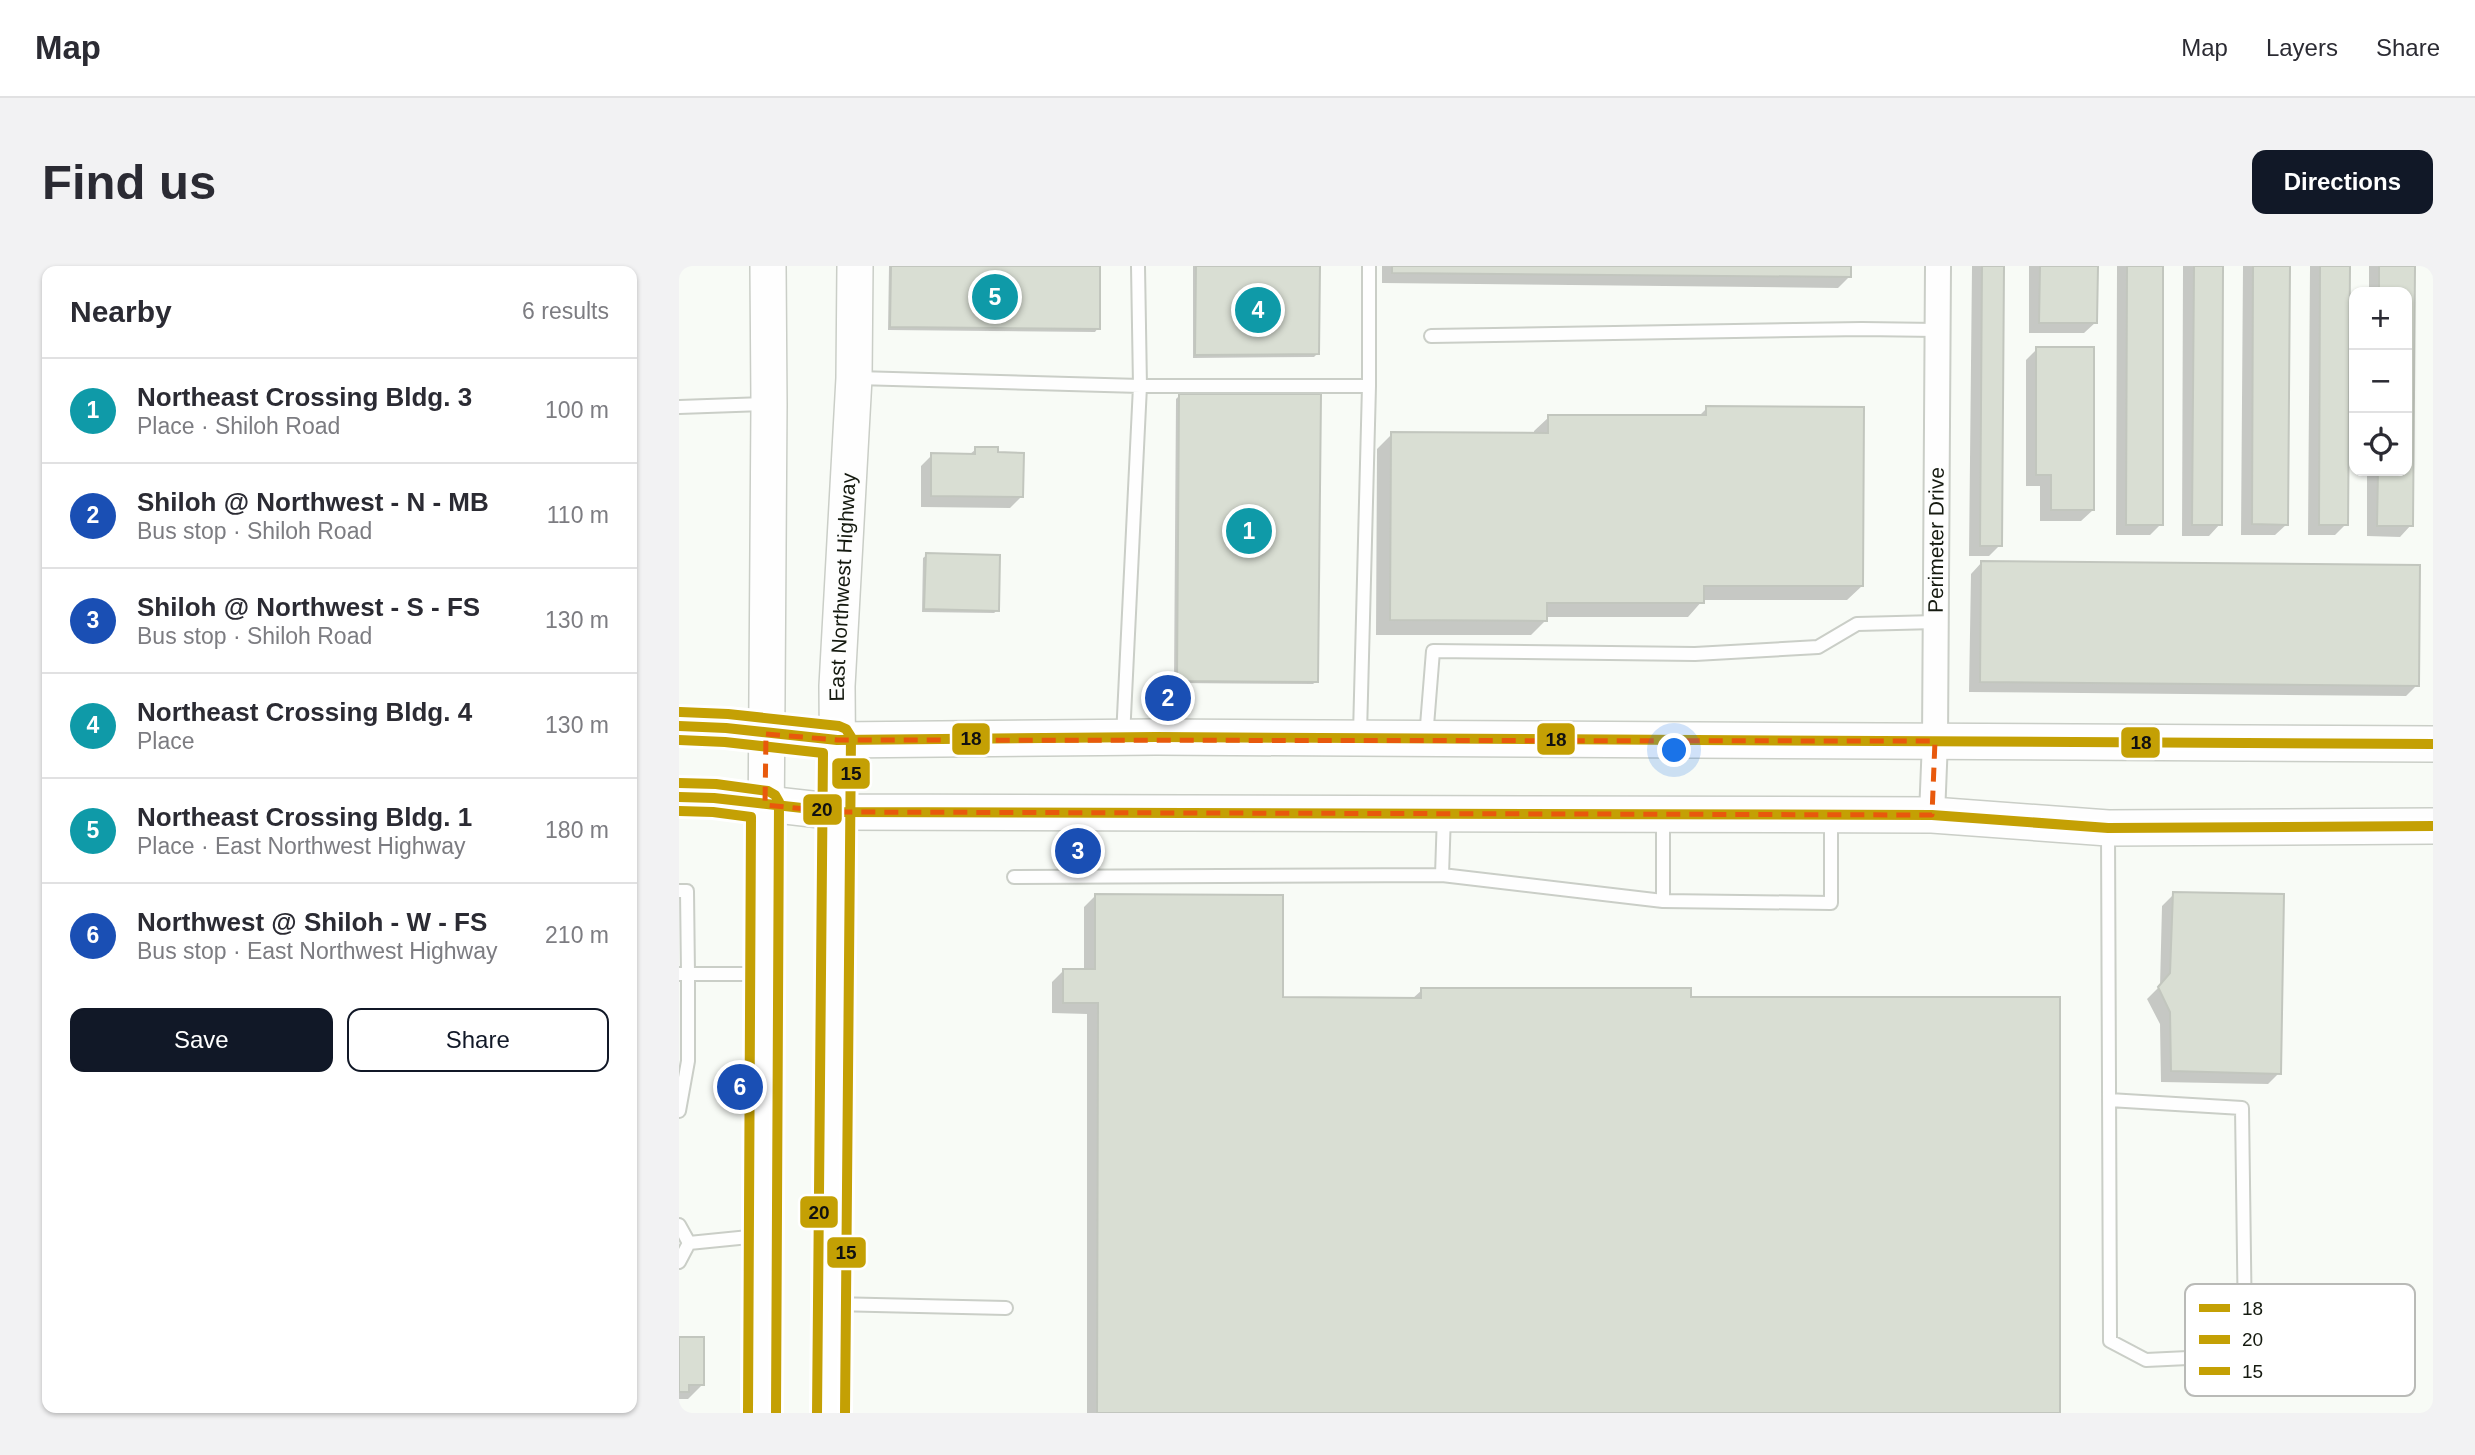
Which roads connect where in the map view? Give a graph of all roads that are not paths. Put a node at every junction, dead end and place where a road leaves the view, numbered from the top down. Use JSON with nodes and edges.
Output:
{"nodes":[{"id":1,"x":768,"y":266,"type":"edge"},
{"id":2,"x":855,"y":266,"type":"edge"},
{"id":3,"x":1138,"y":266,"type":"edge"},
{"id":4,"x":1369,"y":266,"type":"edge"},
{"id":5,"x":1938,"y":266,"type":"edge"},
{"id":6,"x":1937,"y":330,"type":"junction"},
{"id":7,"x":1431,"y":335,"type":"dead end"},
{"id":8,"x":853,"y":378,"type":"junction"},
{"id":9,"x":1140,"y":386,"type":"junction"},
{"id":10,"x":1369,"y":386,"type":"junction"},
{"id":11,"x":769,"y":404,"type":"junction"},
{"id":12,"x":679,"y":407,"type":"edge"},
{"id":13,"x":1936,"y":622,"type":"junction"},
{"id":14,"x":679,"y":726,"type":"edge"},
{"id":15,"x":766,"y":734,"type":"junction"},
{"id":16,"x":1123,"y":737,"type":"junction"},
{"id":17,"x":1360,"y":738,"type":"junction"},
{"id":18,"x":1426,"y":738,"type":"junction"},
{"id":19,"x":837,"y":740,"type":"junction"},
{"id":20,"x":1935,"y":741,"type":"junction"},
{"id":21,"x":2433,"y":744,"type":"edge"},
{"id":22,"x":679,"y":797,"type":"edge"},
{"id":23,"x":765,"y":805,"type":"junction"},
{"id":24,"x":838,"y":812,"type":"junction"},
{"id":25,"x":1444,"y":814,"type":"junction"},
{"id":26,"x":1663,"y":814,"type":"junction"},
{"id":27,"x":1831,"y":814,"type":"junction"},
{"id":28,"x":1932,"y":814,"type":"junction"},
{"id":29,"x":2433,"y":826,"type":"edge"},
{"id":30,"x":2108,"y":828,"type":"junction"},
{"id":31,"x":1442,"y":875,"type":"junction"},
{"id":32,"x":1014,"y":877,"type":"dead end"},
{"id":33,"x":679,"y":891,"type":"edge"},
{"id":34,"x":1663,"y":901,"type":"junction"},
{"id":35,"x":683,"y":974,"type":"edge"},
{"id":36,"x":764,"y":974,"type":"junction"},
{"id":37,"x":2109,"y":1100,"type":"junction"},
{"id":38,"x":679,"y":1111,"type":"edge"},
{"id":39,"x":679,"y":1225,"type":"edge"},
{"id":40,"x":763,"y":1236,"type":"junction"},
{"id":41,"x":689,"y":1243,"type":"junction"},
{"id":42,"x":679,"y":1262,"type":"edge"},
{"id":43,"x":2244,"y":1284,"type":"edge"},
{"id":44,"x":831,"y":1304,"type":"junction"},
{"id":45,"x":1006,"y":1308,"type":"dead end"},
{"id":46,"x":2185,"y":1358,"type":"edge"},
{"id":47,"x":762,"y":1413,"type":"edge"},
{"id":48,"x":831,"y":1413,"type":"edge"}],
"edges":[{"from":1,"to":11,"type":"main road"},
{"from":2,"to":8,"type":"main road","name":"East Northwest Highway"},
{"from":3,"to":9,"type":"lane"},
{"from":4,"to":10,"type":"lane"},
{"from":5,"to":6,"type":"street","name":"Perimeter Drive"},
{"from":6,"to":7,"type":"lane"},
{"from":6,"to":13,"type":"street","name":"Perimeter Drive"},
{"from":8,"to":9,"type":"lane"},
{"from":8,"to":19,"type":"main road","name":"East Northwest Highway"},
{"from":9,"to":10,"type":"lane"},
{"from":9,"to":16,"type":"lane"},
{"from":10,"to":17,"type":"lane"},
{"from":11,"to":12,"type":"lane"},
{"from":11,"to":15,"type":"main road"},
{"from":13,"to":18,"type":"lane"},
{"from":13,"to":20,"type":"street","name":"Perimeter Drive"},
{"from":14,"to":15,"type":"main road"},
{"from":15,"to":19,"type":"main road"},
{"from":15,"to":23,"type":"main road"},
{"from":16,"to":17,"type":"main road"},
{"from":16,"to":19,"type":"main road"},
{"from":17,"to":18,"type":"main road"},
{"from":18,"to":20,"type":"main road"},
{"from":19,"to":24,"type":"main road","name":"East Northwest Highway"},
{"from":20,"to":21,"type":"main road"},
{"from":20,"to":28,"type":"street","name":"Perimeter Drive"},
{"from":22,"to":23,"type":"main road"},
{"from":23,"to":24,"type":"main road"},
{"from":23,"to":36,"type":"main road"},
{"from":24,"to":25,"type":"main road"},
{"from":24,"to":44,"type":"main road","name":"East Northwest Highway"},
{"from":25,"to":26,"type":"main road"},
{"from":25,"to":31,"type":"lane"},
{"from":26,"to":27,"type":"main road"},
{"from":26,"to":34,"type":"lane"},
{"from":27,"to":28,"type":"main road"},
{"from":27,"to":34,"type":"lane"},
{"from":28,"to":30,"type":"main road"},
{"from":29,"to":30,"type":"main road"},
{"from":30,"to":37,"type":"lane"},
{"from":31,"to":32,"type":"lane"},
{"from":31,"to":34,"type":"lane"},
{"from":33,"to":35,"type":"lane"},
{"from":35,"to":36,"type":"lane"},
{"from":35,"to":38,"type":"lane"},
{"from":36,"to":40,"type":"main road"},
{"from":37,"to":43,"type":"lane"},
{"from":37,"to":46,"type":"lane"},
{"from":39,"to":41,"type":"lane"},
{"from":40,"to":41,"type":"lane"},
{"from":40,"to":47,"type":"main road"},
{"from":41,"to":42,"type":"lane"},
{"from":44,"to":45,"type":"lane"},
{"from":44,"to":48,"type":"main road","name":"East Northwest Highway"}]}
